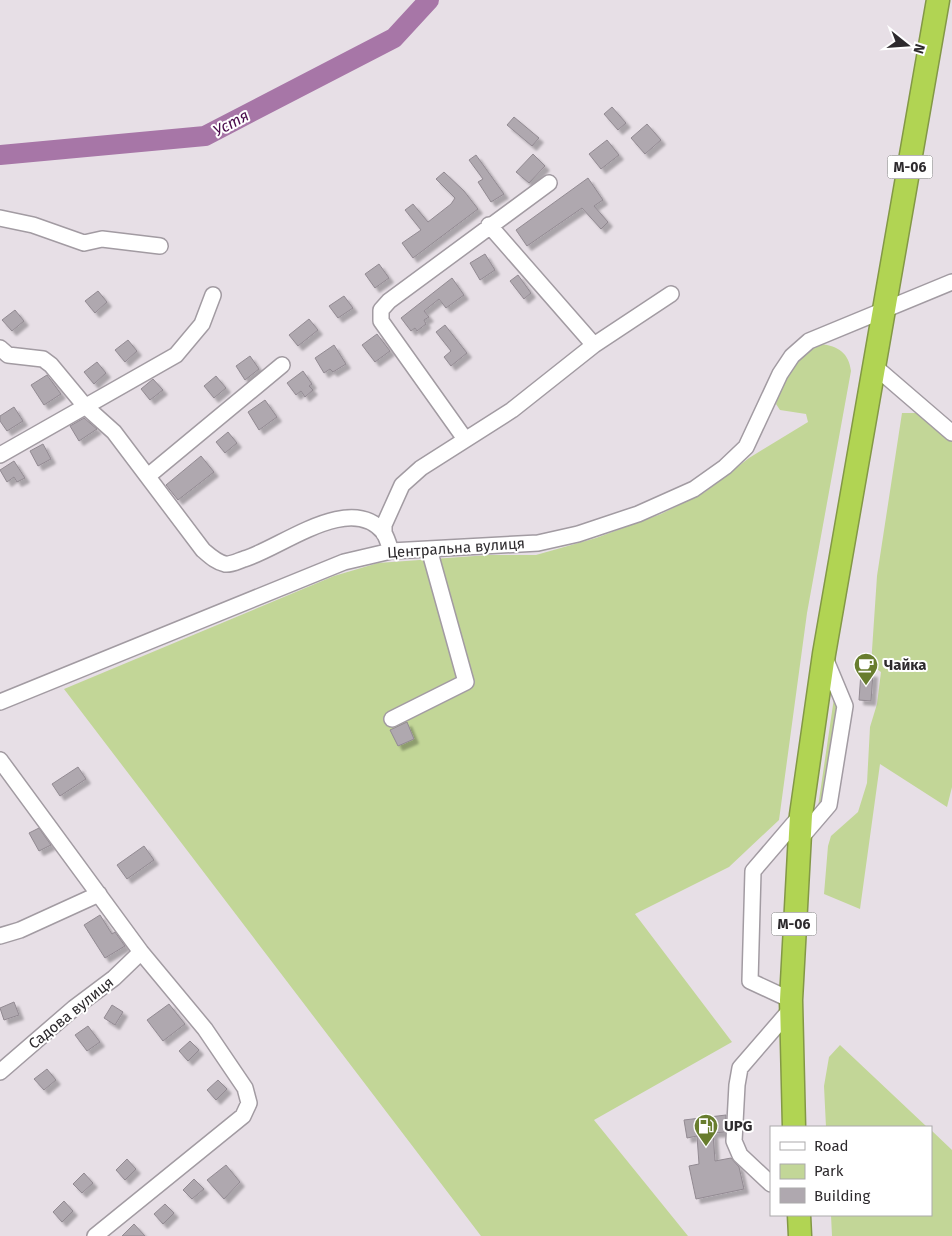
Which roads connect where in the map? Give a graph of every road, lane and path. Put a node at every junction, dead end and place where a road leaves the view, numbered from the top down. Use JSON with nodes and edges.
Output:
{"nodes":[{"id":1,"x":938,"y":0,"type":"edge"},
{"id":2,"x":549,"y":183,"type":"dead end"},
{"id":3,"x":0,"y":218,"type":"edge"},
{"id":4,"x":489,"y":226,"type":"junction"},
{"id":5,"x":160,"y":246,"type":"dead end"},
{"id":6,"x":951,"y":283,"type":"edge"},
{"id":7,"x":671,"y":294,"type":"dead end"},
{"id":8,"x":213,"y":295,"type":"dead end"},
{"id":9,"x":883,"y":312,"type":"junction"},
{"id":10,"x":594,"y":345,"type":"junction"},
{"id":11,"x":0,"y":348,"type":"edge"},
{"id":12,"x":282,"y":365,"type":"dead end"},
{"id":13,"x":873,"y":365,"type":"junction"},
{"id":14,"x":85,"y":406,"type":"junction"},
{"id":15,"x":952,"y":433,"type":"edge"},
{"id":16,"x":465,"y":439,"type":"junction"},
{"id":17,"x":0,"y":455,"type":"edge"},
{"id":18,"x":148,"y":476,"type":"junction"},
{"id":19,"x":384,"y":534,"type":"junction"},
{"id":20,"x":429,"y":549,"type":"junction"},
{"id":21,"x":391,"y":551,"type":"junction"},
{"id":22,"x":824,"y":654,"type":"junction"},
{"id":23,"x":0,"y":702,"type":"edge"},
{"id":24,"x":392,"y":719,"type":"dead end"},
{"id":25,"x":0,"y":760,"type":"edge"},
{"id":26,"x":801,"y":815,"type":"junction"},
{"id":27,"x":799,"y":840,"type":"junction"},
{"id":28,"x":99,"y":894,"type":"junction"},
{"id":29,"x":0,"y":936,"type":"edge"},
{"id":30,"x":141,"y":952,"type":"junction"},
{"id":31,"x":791,"y":1004,"type":"junction"},
{"id":32,"x":0,"y":1072,"type":"edge"},
{"id":33,"x":794,"y":1126,"type":"edge"},
{"id":34,"x":770,"y":1183,"type":"edge"},
{"id":35,"x":799,"y":1216,"type":"edge"},
{"id":36,"x":94,"y":1236,"type":"edge"},
{"id":37,"x":800,"y":1236,"type":"edge"}],
"edges":[{"from":1,"to":9,"type":"highway","number":"М-06"},
{"from":2,"to":4,"type":"street"},
{"from":3,"to":5,"type":"street"},
{"from":4,"to":10,"type":"street"},
{"from":4,"to":16,"type":"street"},
{"from":6,"to":9,"type":"street","name":"Центральна вулиця"},
{"from":7,"to":10,"type":"street"},
{"from":8,"to":14,"type":"street"},
{"from":9,"to":13,"type":"highway","number":"М-06"},
{"from":9,"to":20,"type":"street","name":"Центральна вулиця"},
{"from":10,"to":16,"type":"street"},
{"from":11,"to":14,"type":"street"},
{"from":12,"to":18,"type":"street"},
{"from":13,"to":15,"type":"street"},
{"from":13,"to":22,"type":"highway","number":"М-06"},
{"from":14,"to":17,"type":"street"},
{"from":14,"to":18,"type":"street"},
{"from":16,"to":19,"type":"street"},
{"from":18,"to":19,"type":"street"},
{"from":19,"to":21,"type":"street"},
{"from":20,"to":21,"type":"street","name":"Центральна вулиця"},
{"from":20,"to":24,"type":"street"},
{"from":21,"to":23,"type":"street","name":"Центральна вулиця"},
{"from":22,"to":26,"type":"highway","number":"М-06"},
{"from":22,"to":27,"type":"street"},
{"from":25,"to":28,"type":"street"},
{"from":26,"to":27,"type":"highway","number":"М-06"},
{"from":26,"to":31,"type":"street"},
{"from":27,"to":31,"type":"highway","number":"М-06"},
{"from":28,"to":29,"type":"street"},
{"from":28,"to":30,"type":"street"},
{"from":30,"to":32,"type":"street","name":"Садова вулиця"},
{"from":30,"to":36,"type":"street"},
{"from":31,"to":33,"type":"highway","number":"М-06"},
{"from":31,"to":34,"type":"street"},
{"from":35,"to":37,"type":"highway"}]}
